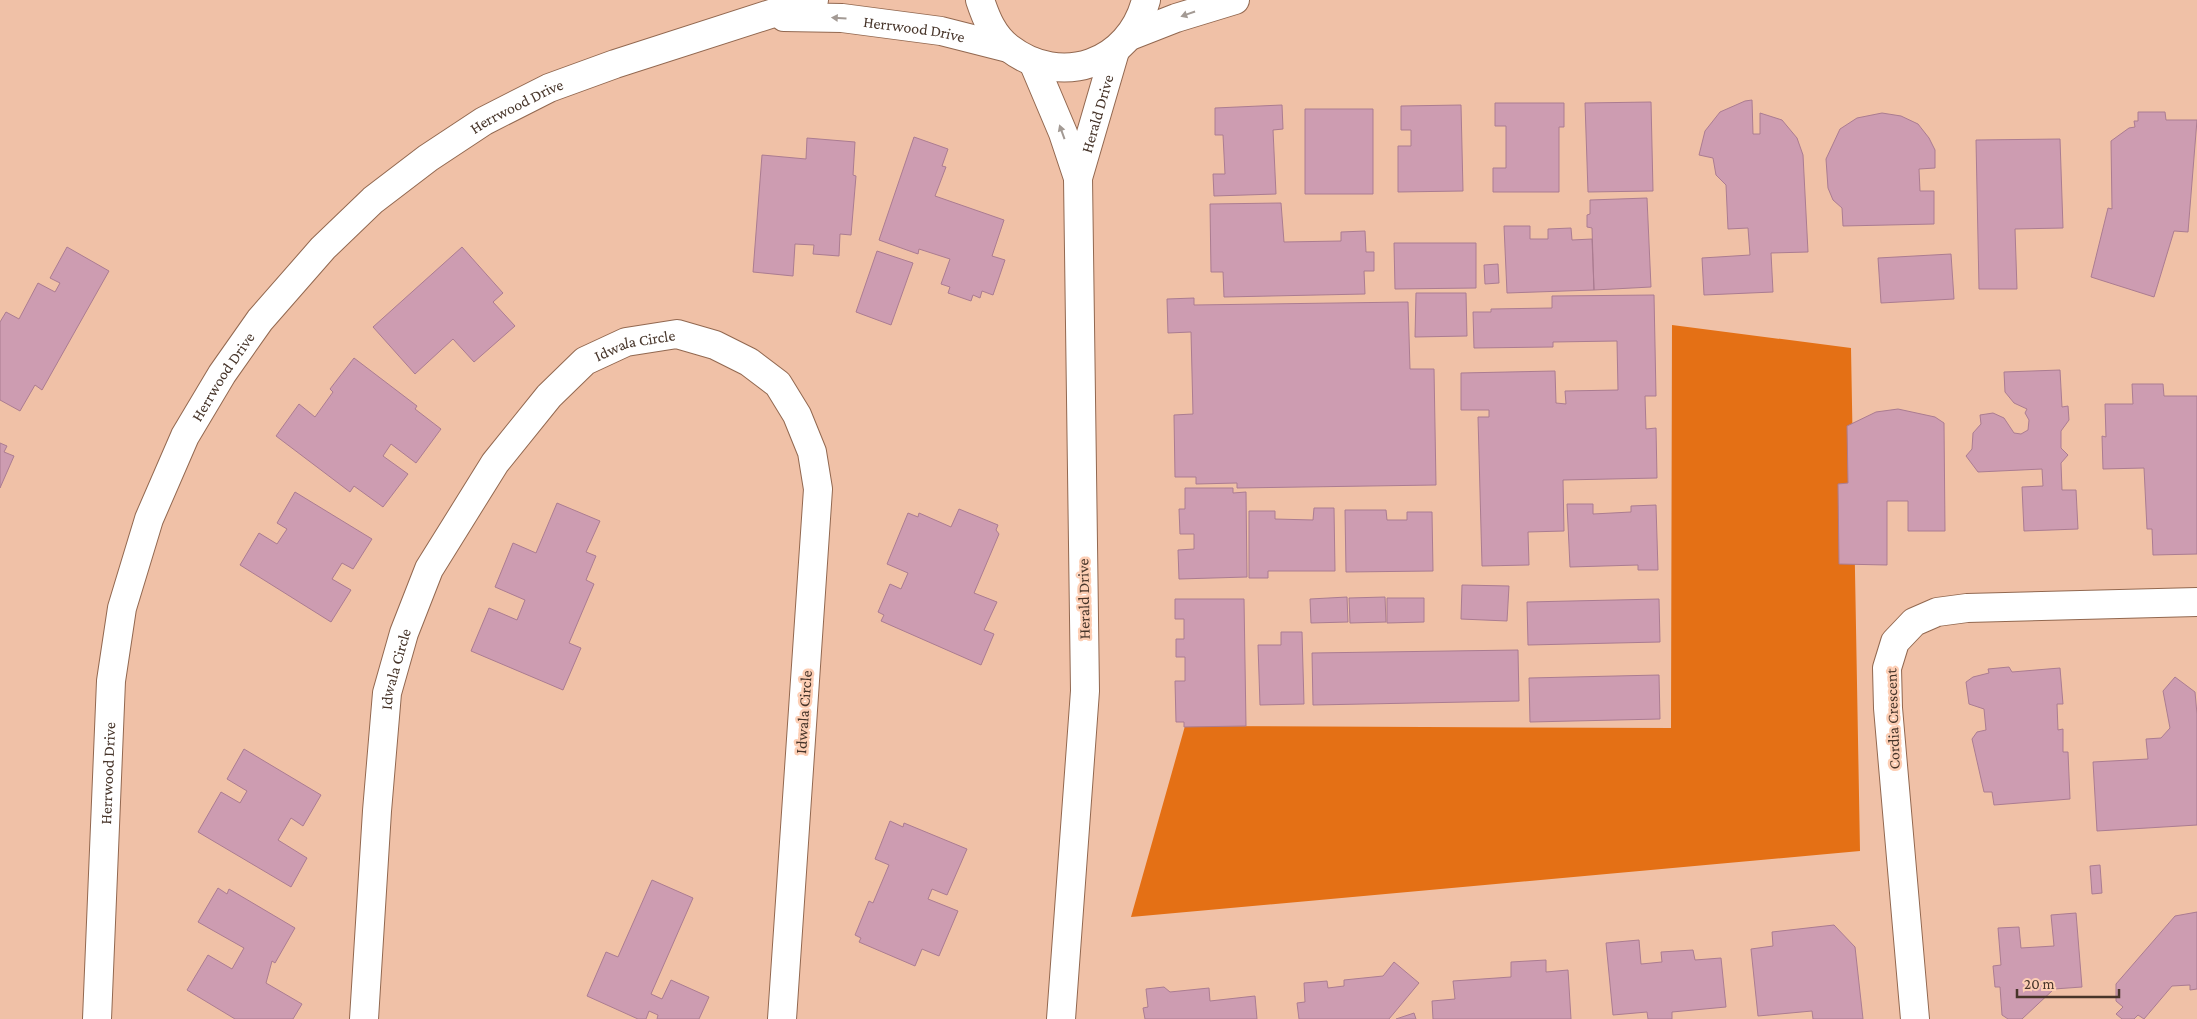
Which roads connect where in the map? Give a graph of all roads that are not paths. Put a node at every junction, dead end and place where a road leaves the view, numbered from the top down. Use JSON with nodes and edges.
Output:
{"nodes":[{"id":1,"x":814,"y":0,"type":"edge"},
{"id":2,"x":980,"y":0,"type":"edge"},
{"id":3,"x":1146,"y":0,"type":"edge"},
{"id":4,"x":1235,"y":0,"type":"edge"},
{"id":5,"x":761,"y":17,"type":"junction"},
{"id":6,"x":1123,"y":44,"type":"junction"},
{"id":7,"x":1008,"y":48,"type":"junction"},
{"id":8,"x":1033,"y":62,"type":"junction"},
{"id":9,"x":1078,"y":178,"type":"junction"},
{"id":10,"x":2197,"y":602,"type":"edge"},
{"id":11,"x":97,"y":1019,"type":"edge"},
{"id":12,"x":364,"y":1019,"type":"edge"},
{"id":13,"x":782,"y":1019,"type":"edge"},
{"id":14,"x":1061,"y":1019,"type":"edge"},
{"id":15,"x":1915,"y":1019,"type":"edge"}],
"edges":[{"from":1,"to":5,"type":"street","name":"Herrwood Drive"},
{"from":2,"to":7,"type":"street"},
{"from":3,"to":6,"type":"street","name":"Herald Drive"},
{"from":4,"to":6,"type":"street","one_way":true},
{"from":7,"to":5,"type":"street","name":"Herrwood Drive","one_way":true},
{"from":5,"to":11,"type":"street","name":"Herrwood Drive"},
{"from":6,"to":8,"type":"street"},
{"from":6,"to":9,"type":"street","name":"Herald Drive"},
{"from":7,"to":8,"type":"street"},
{"from":9,"to":8,"type":"street","name":"Herald Drive","one_way":true},
{"from":9,"to":14,"type":"street","name":"Herald Drive"},
{"from":10,"to":15,"type":"street","name":"Cordia Crescent"},
{"from":12,"to":13,"type":"street","name":"Idwala Circle"}]}
